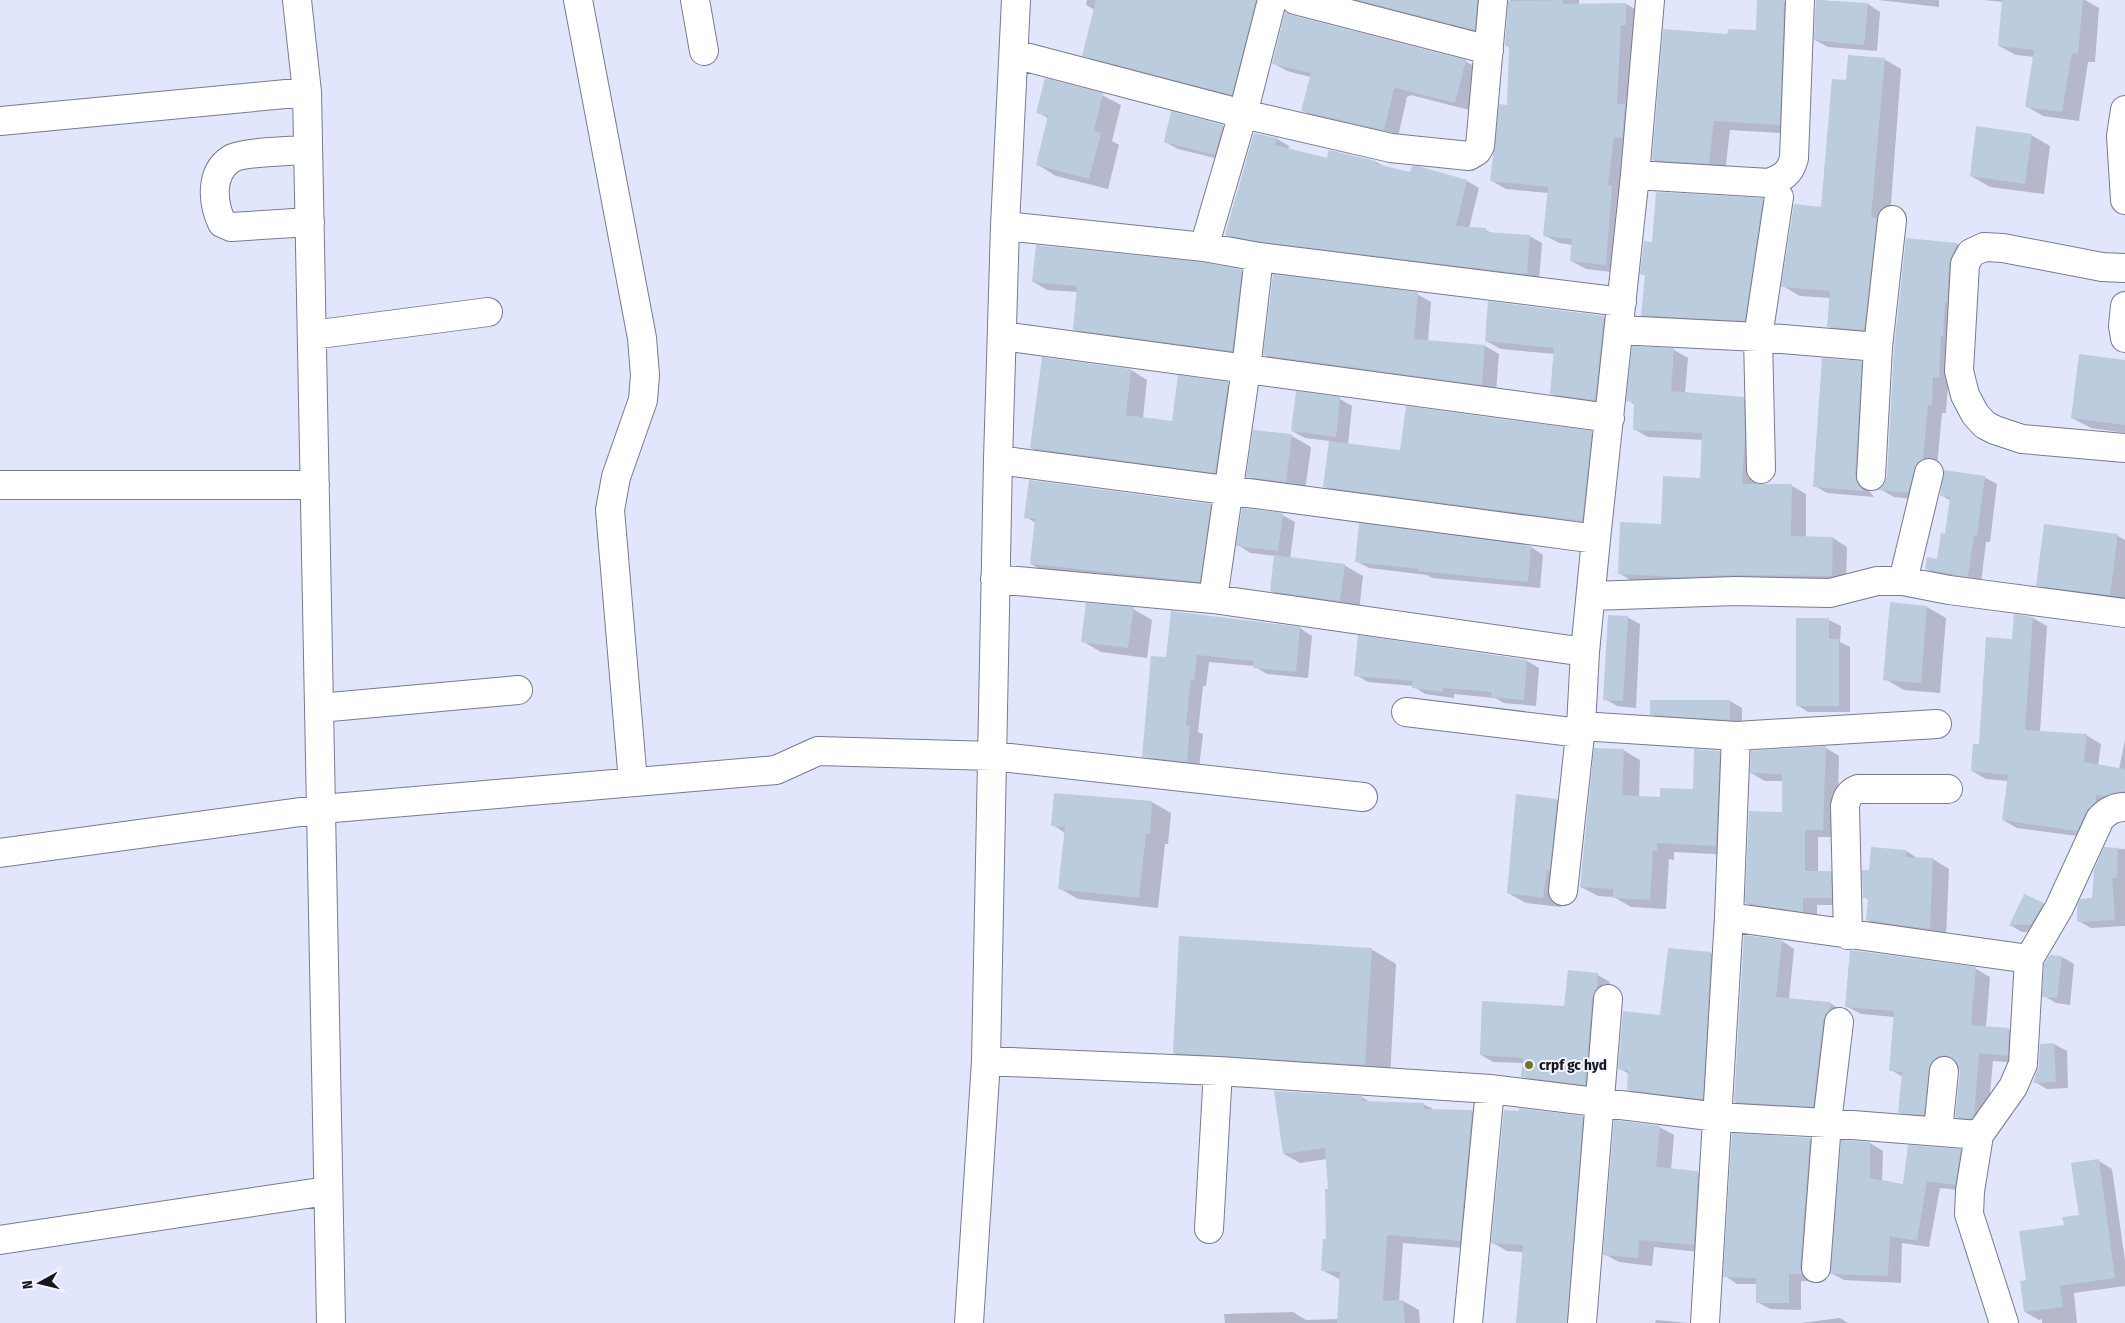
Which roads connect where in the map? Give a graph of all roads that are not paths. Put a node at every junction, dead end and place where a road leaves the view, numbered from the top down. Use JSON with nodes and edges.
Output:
{"nodes":[{"id":1,"x":297,"y":0,"type":"edge"},
{"id":2,"x":578,"y":0,"type":"edge"},
{"id":3,"x":695,"y":0,"type":"edge"},
{"id":4,"x":1016,"y":0,"type":"edge"},
{"id":5,"x":1272,"y":0,"type":"edge"},
{"id":6,"x":1295,"y":0,"type":"edge"},
{"id":7,"x":1492,"y":0,"type":"edge"},
{"id":8,"x":1650,"y":0,"type":"edge"},
{"id":9,"x":1800,"y":0,"type":"edge"},
{"id":10,"x":1489,"y":50,"type":"junction"},
{"id":11,"x":704,"y":52,"type":"dead end"},
{"id":12,"x":1014,"y":54,"type":"junction"},
{"id":13,"x":307,"y":92,"type":"junction"},
{"id":14,"x":2125,"y":110,"type":"edge"},
{"id":15,"x":1243,"y":114,"type":"junction"},
{"id":16,"x":0,"y":120,"type":"edge"},
{"id":17,"x":308,"y":150,"type":"junction"},
{"id":18,"x":1635,"y":175,"type":"junction"},
{"id":19,"x":1779,"y":197,"type":"dead end"},
{"id":20,"x":2125,"y":200,"type":"edge"},
{"id":21,"x":1892,"y":220,"type":"dead end"},
{"id":22,"x":310,"y":222,"type":"junction"},
{"id":23,"x":1005,"y":226,"type":"junction"},
{"id":24,"x":1204,"y":247,"type":"junction"},
{"id":25,"x":1258,"y":256,"type":"junction"},
{"id":26,"x":2125,"y":268,"type":"edge"},
{"id":27,"x":1622,"y":302,"type":"junction"},
{"id":28,"x":2125,"y":306,"type":"edge"},
{"id":29,"x":488,"y":312,"type":"dead end"},
{"id":30,"x":1619,"y":330,"type":"junction"},
{"id":31,"x":312,"y":334,"type":"junction"},
{"id":32,"x":1002,"y":336,"type":"junction"},
{"id":33,"x":1758,"y":337,"type":"junction"},
{"id":34,"x":2125,"y":338,"type":"edge"},
{"id":35,"x":1878,"y":347,"type":"junction"},
{"id":36,"x":1246,"y":369,"type":"junction"},
{"id":37,"x":1610,"y":418,"type":"junction"},
{"id":38,"x":2125,"y":448,"type":"edge"},
{"id":39,"x":998,"y":460,"type":"junction"},
{"id":40,"x":1761,"y":469,"type":"dead end"},
{"id":41,"x":1929,"y":473,"type":"dead end"},
{"id":42,"x":1871,"y":476,"type":"dead end"},
{"id":43,"x":0,"y":485,"type":"edge"},
{"id":44,"x":315,"y":485,"type":"junction"},
{"id":45,"x":1229,"y":491,"type":"junction"},
{"id":46,"x":1596,"y":539,"type":"junction"},
{"id":47,"x":995,"y":580,"type":"junction"},
{"id":48,"x":1903,"y":581,"type":"junction"},
{"id":49,"x":1591,"y":596,"type":"junction"},
{"id":50,"x":1214,"y":598,"type":"junction"},
{"id":51,"x":2125,"y":613,"type":"edge"},
{"id":52,"x":1585,"y":652,"type":"junction"},
{"id":53,"x":518,"y":690,"type":"dead end"},
{"id":54,"x":319,"y":708,"type":"junction"},
{"id":55,"x":1406,"y":712,"type":"dead end"},
{"id":56,"x":1937,"y":724,"type":"dead end"},
{"id":57,"x":1580,"y":729,"type":"junction"},
{"id":58,"x":1736,"y":736,"type":"junction"},
{"id":59,"x":992,"y":756,"type":"junction"},
{"id":60,"x":633,"y":782,"type":"junction"},
{"id":61,"x":1948,"y":790,"type":"dead end"},
{"id":62,"x":1362,"y":797,"type":"dead end"},
{"id":63,"x":2125,"y":807,"type":"edge"},
{"id":64,"x":322,"y":809,"type":"junction"},
{"id":65,"x":0,"y":853,"type":"edge"},
{"id":66,"x":1563,"y":891,"type":"dead end"},
{"id":67,"x":1729,"y":917,"type":"junction"},
{"id":68,"x":1848,"y":934,"type":"junction"},
{"id":69,"x":2029,"y":959,"type":"junction"},
{"id":70,"x":1608,"y":999,"type":"dead end"},
{"id":71,"x":1840,"y":1022,"type":"dead end"},
{"id":72,"x":986,"y":1061,"type":"junction"},
{"id":73,"x":1218,"y":1071,"type":"junction"},
{"id":74,"x":1944,"y":1071,"type":"dead end"},
{"id":75,"x":1490,"y":1089,"type":"junction"},
{"id":76,"x":1600,"y":1102,"type":"junction"},
{"id":77,"x":1718,"y":1118,"type":"junction"},
{"id":78,"x":1827,"y":1123,"type":"junction"},
{"id":79,"x":1938,"y":1131,"type":"junction"},
{"id":80,"x":1979,"y":1135,"type":"junction"},
{"id":81,"x":327,"y":1191,"type":"junction"},
{"id":82,"x":1209,"y":1229,"type":"dead end"},
{"id":83,"x":0,"y":1240,"type":"edge"},
{"id":84,"x":1816,"y":1268,"type":"dead end"},
{"id":85,"x":331,"y":1323,"type":"edge"},
{"id":86,"x":969,"y":1323,"type":"edge"},
{"id":87,"x":1468,"y":1323,"type":"edge"},
{"id":88,"x":1582,"y":1323,"type":"edge"},
{"id":89,"x":1705,"y":1323,"type":"edge"},
{"id":90,"x":2004,"y":1323,"type":"edge"}],
"edges":[{"from":1,"to":13,"type":"street"},
{"from":2,"to":60,"type":"street"},
{"from":3,"to":11,"type":"street"},
{"from":4,"to":12,"type":"street"},
{"from":5,"to":15,"type":"street"},
{"from":6,"to":10,"type":"street"},
{"from":7,"to":10,"type":"street"},
{"from":8,"to":18,"type":"street"},
{"from":9,"to":18,"type":"street"},
{"from":10,"to":15,"type":"street"},
{"from":12,"to":15,"type":"street"},
{"from":12,"to":23,"type":"street"},
{"from":13,"to":16,"type":"street"},
{"from":13,"to":17,"type":"street"},
{"from":14,"to":20,"type":"street"},
{"from":15,"to":24,"type":"street"},
{"from":17,"to":22,"type":"street"},
{"from":17,"to":22,"type":"street"},
{"from":18,"to":27,"type":"street"},
{"from":19,"to":33,"type":"street"},
{"from":21,"to":35,"type":"street"},
{"from":22,"to":31,"type":"street"},
{"from":23,"to":24,"type":"street"},
{"from":23,"to":32,"type":"street"},
{"from":24,"to":25,"type":"street"},
{"from":25,"to":27,"type":"street"},
{"from":25,"to":36,"type":"street"},
{"from":26,"to":38,"type":"street"},
{"from":27,"to":30,"type":"street"},
{"from":28,"to":34,"type":"street"},
{"from":29,"to":31,"type":"street"},
{"from":30,"to":33,"type":"street"},
{"from":30,"to":37,"type":"street"},
{"from":31,"to":44,"type":"street"},
{"from":32,"to":36,"type":"street"},
{"from":32,"to":39,"type":"street"},
{"from":33,"to":35,"type":"street"},
{"from":33,"to":40,"type":"street"},
{"from":35,"to":42,"type":"street"},
{"from":36,"to":37,"type":"street"},
{"from":36,"to":45,"type":"street"},
{"from":37,"to":46,"type":"street"},
{"from":39,"to":45,"type":"street"},
{"from":39,"to":47,"type":"street"},
{"from":41,"to":48,"type":"street"},
{"from":43,"to":44,"type":"street"},
{"from":44,"to":54,"type":"street"},
{"from":45,"to":46,"type":"street"},
{"from":45,"to":50,"type":"street"},
{"from":46,"to":49,"type":"street"},
{"from":47,"to":50,"type":"street"},
{"from":47,"to":59,"type":"street"},
{"from":48,"to":49,"type":"street"},
{"from":48,"to":51,"type":"street"},
{"from":49,"to":52,"type":"street"},
{"from":50,"to":52,"type":"street"},
{"from":52,"to":57,"type":"street"},
{"from":53,"to":54,"type":"street"},
{"from":54,"to":64,"type":"street"},
{"from":55,"to":57,"type":"street"},
{"from":56,"to":58,"type":"street"},
{"from":57,"to":58,"type":"street"},
{"from":57,"to":66,"type":"street"},
{"from":58,"to":67,"type":"street"},
{"from":59,"to":60,"type":"street"},
{"from":59,"to":62,"type":"street"},
{"from":59,"to":72,"type":"street"},
{"from":60,"to":64,"type":"street"},
{"from":61,"to":68,"type":"street"},
{"from":63,"to":69,"type":"street"},
{"from":64,"to":65,"type":"street"},
{"from":64,"to":81,"type":"street"},
{"from":67,"to":68,"type":"street"},
{"from":67,"to":77,"type":"street"},
{"from":68,"to":69,"type":"street"},
{"from":69,"to":80,"type":"street"},
{"from":70,"to":76,"type":"street"},
{"from":71,"to":78,"type":"street"},
{"from":72,"to":73,"type":"street"},
{"from":72,"to":86,"type":"street"},
{"from":73,"to":75,"type":"street"},
{"from":73,"to":82,"type":"street"},
{"from":74,"to":79,"type":"street"},
{"from":75,"to":76,"type":"street"},
{"from":75,"to":87,"type":"street"},
{"from":76,"to":77,"type":"street"},
{"from":76,"to":88,"type":"street"},
{"from":77,"to":78,"type":"street"},
{"from":77,"to":89,"type":"street"},
{"from":78,"to":79,"type":"street"},
{"from":78,"to":84,"type":"street"},
{"from":79,"to":80,"type":"street"},
{"from":80,"to":90,"type":"street"},
{"from":81,"to":83,"type":"street"},
{"from":81,"to":85,"type":"street"}]}
